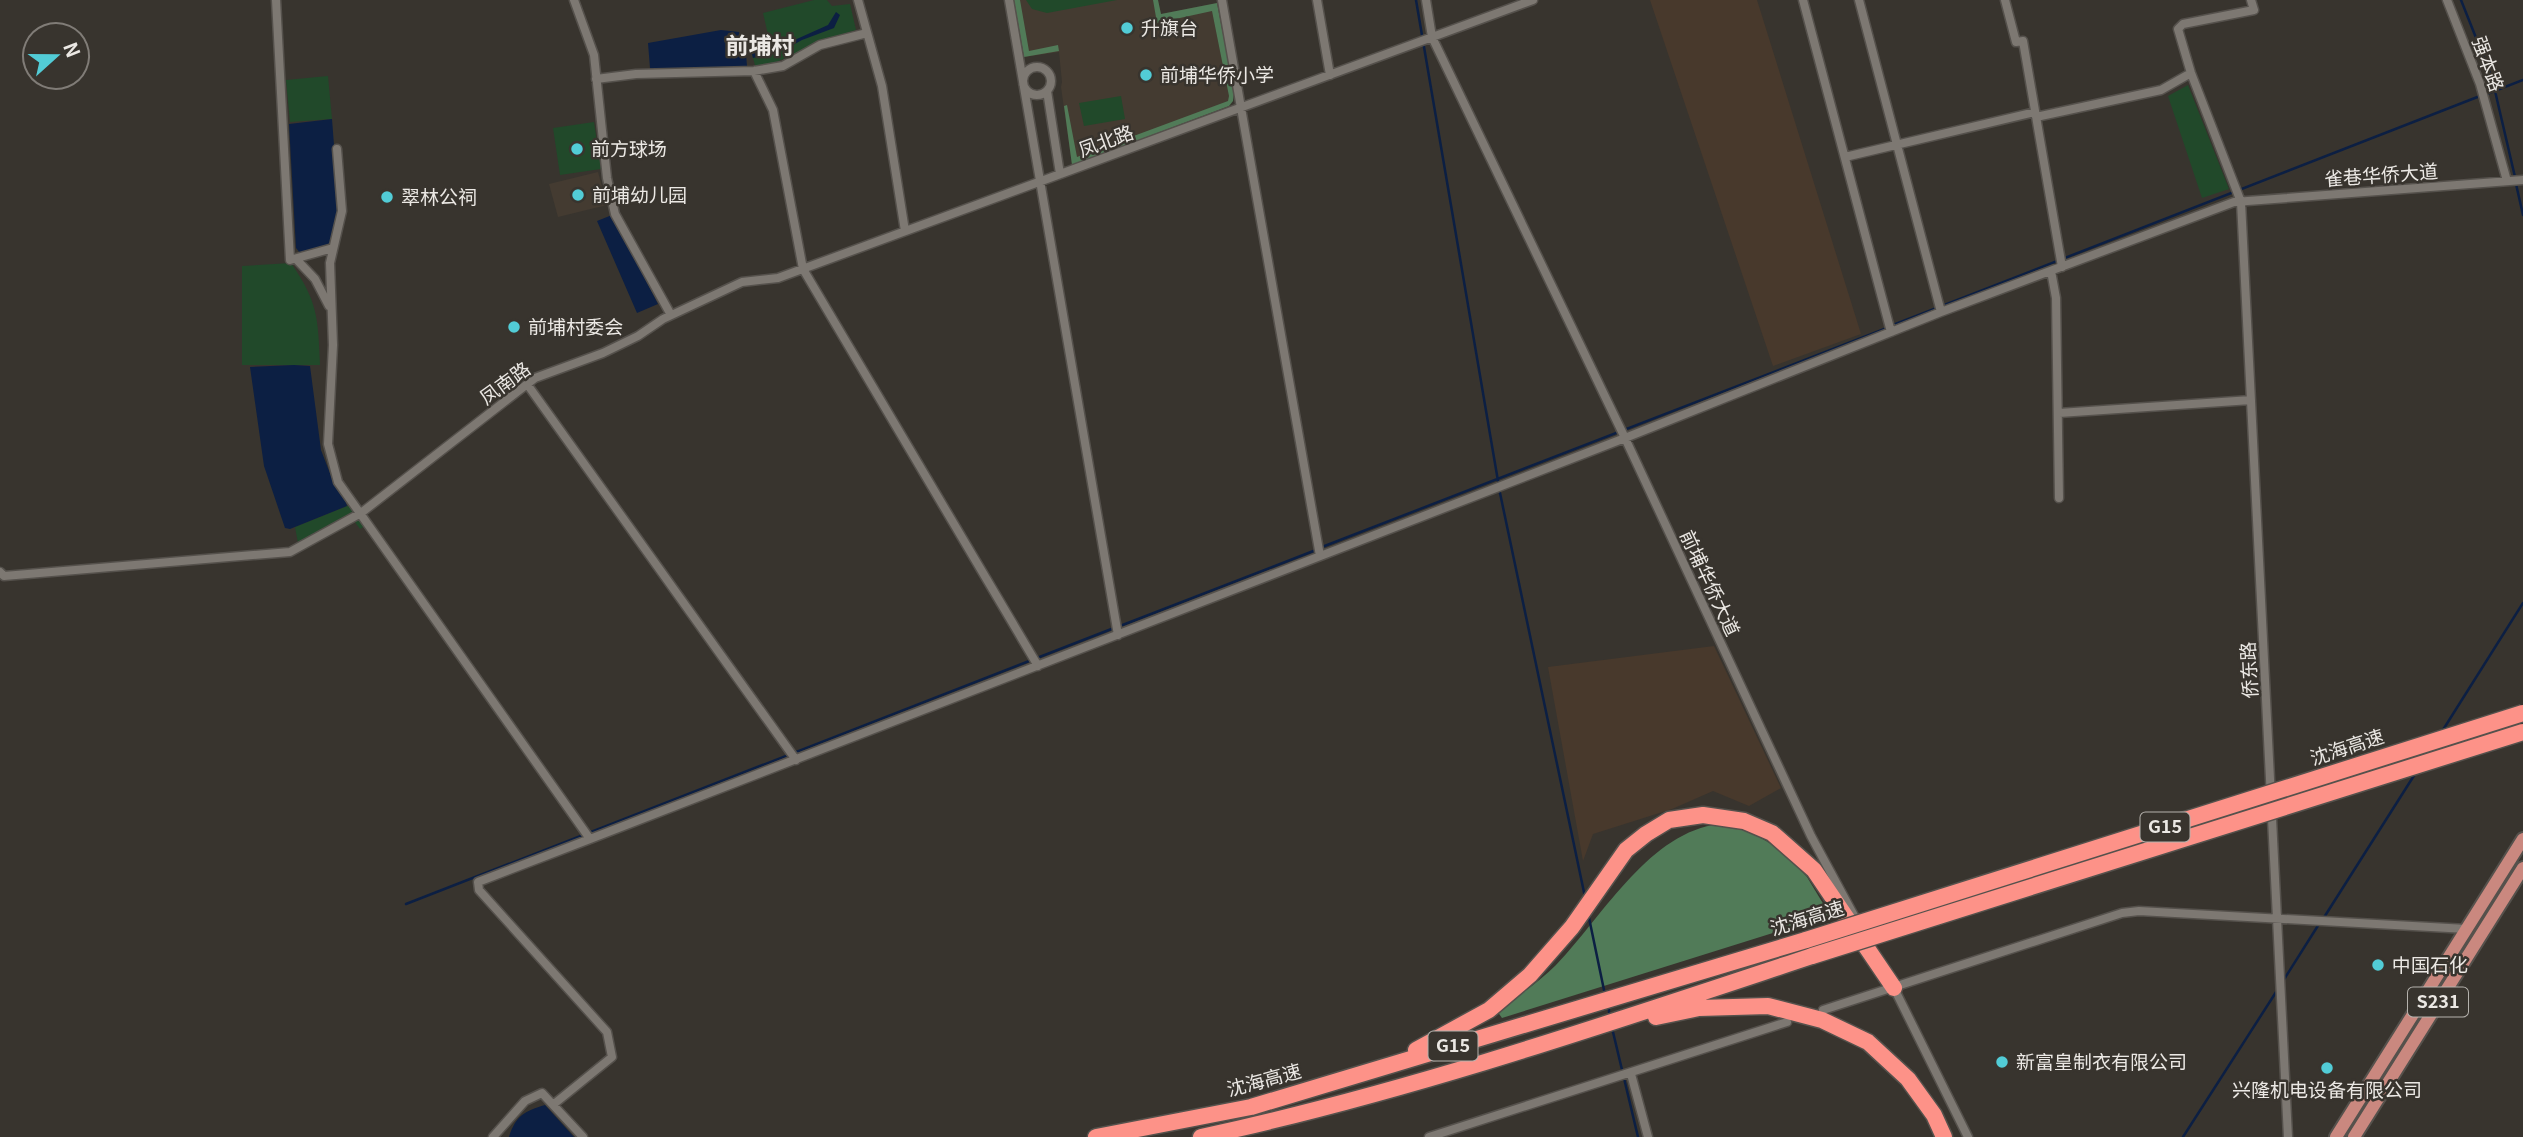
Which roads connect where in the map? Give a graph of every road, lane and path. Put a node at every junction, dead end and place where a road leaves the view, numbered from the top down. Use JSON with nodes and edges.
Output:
{"nodes":[{"id":1,"x":276,"y":0,"type":"edge"},
{"id":2,"x":574,"y":0,"type":"edge"},
{"id":3,"x":858,"y":0,"type":"edge"},
{"id":4,"x":1009,"y":0,"type":"edge"},
{"id":5,"x":1222,"y":0,"type":"edge"},
{"id":6,"x":1317,"y":0,"type":"edge"},
{"id":7,"x":1426,"y":0,"type":"edge"},
{"id":8,"x":1533,"y":0,"type":"edge"},
{"id":9,"x":1803,"y":0,"type":"edge"},
{"id":10,"x":1859,"y":0,"type":"edge"},
{"id":11,"x":2005,"y":0,"type":"edge"},
{"id":12,"x":2251,"y":0,"type":"edge"},
{"id":13,"x":2447,"y":0,"type":"edge"},
{"id":14,"x":867,"y":33,"type":"junction"},
{"id":15,"x":1426,"y":40,"type":"junction"},
{"id":16,"x":754,"y":71,"type":"junction"},
{"id":17,"x":2192,"y":73,"type":"junction"},
{"id":18,"x":1330,"y":75,"type":"junction"},
{"id":19,"x":596,"y":79,"type":"junction"},
{"id":20,"x":1024,"y":84,"type":"junction"},
{"id":21,"x":1047,"y":91,"type":"junction"},
{"id":22,"x":1240,"y":108,"type":"junction"},
{"id":23,"x":2036,"y":114,"type":"junction"},
{"id":24,"x":1897,"y":144,"type":"junction"},
{"id":25,"x":337,"y":149,"type":"dead end"},
{"id":26,"x":1844,"y":158,"type":"junction"},
{"id":27,"x":1060,"y":174,"type":"junction"},
{"id":28,"x":2515,"y":180,"type":"edge"},
{"id":29,"x":1042,"y":181,"type":"junction"},
{"id":30,"x":2238,"y":195,"type":"junction"},
{"id":31,"x":905,"y":231,"type":"junction"},
{"id":32,"x":333,"y":248,"type":"junction"},
{"id":33,"x":297,"y":260,"type":"dead end"},
{"id":34,"x":2061,"y":262,"type":"junction"},
{"id":35,"x":803,"y":269,"type":"junction"},
{"id":36,"x":2051,"y":271,"type":"junction"},
{"id":37,"x":1940,"y":309,"type":"junction"},
{"id":38,"x":332,"y":315,"type":"junction"},
{"id":39,"x":671,"y":315,"type":"junction"},
{"id":40,"x":1890,"y":328,"type":"junction"},
{"id":41,"x":527,"y":384,"type":"junction"},
{"id":42,"x":2251,"y":400,"type":"junction"},
{"id":43,"x":2059,"y":413,"type":"junction"},
{"id":44,"x":1623,"y":433,"type":"junction"},
{"id":45,"x":2059,"y":498,"type":"dead end"},
{"id":46,"x":361,"y":513,"type":"junction"},
{"id":47,"x":1319,"y":551,"type":"junction"},
{"id":48,"x":0,"y":572,"type":"edge"},
{"id":49,"x":1117,"y":630,"type":"junction"},
{"id":50,"x":1036,"y":661,"type":"junction"},
{"id":51,"x":2523,"y":713,"type":"edge"},
{"id":52,"x":2523,"y":732,"type":"edge"},
{"id":53,"x":793,"y":756,"type":"junction"},
{"id":54,"x":587,"y":836,"type":"junction"},
{"id":55,"x":2523,"y":839,"type":"edge"},
{"id":56,"x":2523,"y":868,"type":"edge"},
{"id":57,"x":2277,"y":919,"type":"junction"},
{"id":58,"x":2467,"y":929,"type":"junction"},
{"id":59,"x":1894,"y":988,"type":"junction"},
{"id":60,"x":1823,"y":1010,"type":"dead end"},
{"id":61,"x":1787,"y":1022,"type":"dead end"},
{"id":62,"x":1555,"y":1041,"type":"junction"},
{"id":63,"x":1377,"y":1069,"type":"junction"},
{"id":64,"x":1625,"y":1075,"type":"junction"},
{"id":65,"x":554,"y":1104,"type":"junction"},
{"id":66,"x":492,"y":1137,"type":"edge"},
{"id":67,"x":583,"y":1137,"type":"edge"},
{"id":68,"x":1096,"y":1137,"type":"edge"},
{"id":69,"x":1201,"y":1137,"type":"edge"},
{"id":70,"x":1429,"y":1137,"type":"edge"},
{"id":71,"x":1648,"y":1137,"type":"edge"},
{"id":72,"x":1944,"y":1137,"type":"edge"},
{"id":73,"x":1968,"y":1137,"type":"edge"},
{"id":74,"x":2288,"y":1137,"type":"edge"},
{"id":75,"x":2336,"y":1137,"type":"edge"},
{"id":76,"x":2354,"y":1137,"type":"edge"}],
"edges":[{"from":1,"to":32,"type":"street"},
{"from":2,"to":19,"type":"street"},
{"from":3,"to":14,"type":"street"},
{"from":4,"to":20,"type":"street"},
{"from":5,"to":22,"type":"street"},
{"from":6,"to":18,"type":"street"},
{"from":7,"to":15,"type":"street","name":"前埔华侨大道"},
{"from":8,"to":15,"type":"street","name":"凤北路"},
{"from":9,"to":26,"type":"street"},
{"from":10,"to":24,"type":"street"},
{"from":11,"to":23,"type":"street"},
{"from":12,"to":17,"type":"street","name":"侨东路"},
{"from":13,"to":28,"type":"street","name":"强本路"},
{"from":14,"to":16,"type":"street"},
{"from":14,"to":31,"type":"street"},
{"from":15,"to":18,"type":"street","name":"凤北路"},
{"from":15,"to":44,"type":"street","name":"前埔华侨大道"},
{"from":16,"to":19,"type":"street"},
{"from":16,"to":35,"type":"street"},
{"from":17,"to":23,"type":"street"},
{"from":17,"to":30,"type":"street","name":"侨东路"},
{"from":18,"to":22,"type":"street","name":"凤北路"},
{"from":19,"to":39,"type":"street"},
{"from":20,"to":21,"type":"street"},
{"from":20,"to":21,"type":"street"},
{"from":20,"to":29,"type":"street"},
{"from":21,"to":27,"type":"street"},
{"from":22,"to":27,"type":"street","name":"凤北路"},
{"from":22,"to":47,"type":"street"},
{"from":23,"to":24,"type":"street"},
{"from":23,"to":34,"type":"street"},
{"from":24,"to":26,"type":"street"},
{"from":24,"to":37,"type":"street"},
{"from":25,"to":32,"type":"street"},
{"from":26,"to":40,"type":"street"},
{"from":27,"to":29,"type":"street","name":"凤北路"},
{"from":28,"to":30,"type":"street","name":"雀巷华侨大道"},
{"from":29,"to":31,"type":"street","name":"凤北路"},
{"from":29,"to":49,"type":"street"},
{"from":30,"to":34,"type":"street","name":"雀巷华侨大道"},
{"from":30,"to":42,"type":"street","name":"侨东路"},
{"from":31,"to":35,"type":"street","name":"凤北路"},
{"from":32,"to":38,"type":"street"},
{"from":33,"to":38,"type":"street"},
{"from":34,"to":36,"type":"street","name":"雀巷华侨大道"},
{"from":35,"to":39,"type":"street","name":"凤南路"},
{"from":35,"to":50,"type":"street"},
{"from":36,"to":37,"type":"street","name":"雀巷华侨大道"},
{"from":36,"to":43,"type":"street"},
{"from":37,"to":40,"type":"street","name":"雀巷华侨大道"},
{"from":38,"to":46,"type":"street"},
{"from":39,"to":41,"type":"street","name":"凤南路"},
{"from":40,"to":44,"type":"street","name":"雀巷华侨大道"},
{"from":41,"to":46,"type":"street","name":"凤南路"},
{"from":41,"to":53,"type":"street"},
{"from":42,"to":43,"type":"street"},
{"from":42,"to":57,"type":"street","name":"侨东路"},
{"from":43,"to":45,"type":"street"},
{"from":44,"to":47,"type":"street","name":"雀巷华侨大道"},
{"from":44,"to":59,"type":"street","name":"前埔华侨大道"},
{"from":46,"to":48,"type":"street","name":"凤南路"},
{"from":46,"to":54,"type":"street"},
{"from":47,"to":49,"type":"street","name":"雀巷华侨大道"},
{"from":49,"to":50,"type":"street","name":"雀巷华侨大道"},
{"from":50,"to":53,"type":"street","name":"雀巷华侨大道"},
{"from":51,"to":63,"type":"highway","name":"沈海高速","number":"G15","bridge":true},
{"from":52,"to":62,"type":"highway","name":"沈海高速","number":"G15","bridge":true},
{"from":53,"to":54,"type":"street","name":"雀巷华侨大道"},
{"from":54,"to":65,"type":"street","name":"雀巷华侨大道"},
{"from":55,"to":58,"type":"main road","number":"S231"},
{"from":56,"to":76,"type":"main road","number":"S231"},
{"from":57,"to":58,"type":"street"},
{"from":57,"to":59,"type":"street"},
{"from":57,"to":74,"type":"street","name":"侨东路"},
{"from":58,"to":75,"type":"main road","number":"S231"},
{"from":59,"to":60,"type":"street"},
{"from":59,"to":63,"type":"highway"},
{"from":59,"to":73,"type":"street","name":"前埔华侨大道"},
{"from":61,"to":64,"type":"street"},
{"from":62,"to":69,"type":"highway","name":"沈海高速","number":"G15"},
{"from":62,"to":72,"type":"highway"},
{"from":63,"to":68,"type":"highway","name":"沈海高速","number":"G15"},
{"from":64,"to":70,"type":"street"},
{"from":64,"to":71,"type":"street"},
{"from":65,"to":66,"type":"street"},
{"from":65,"to":67,"type":"street"}]}
